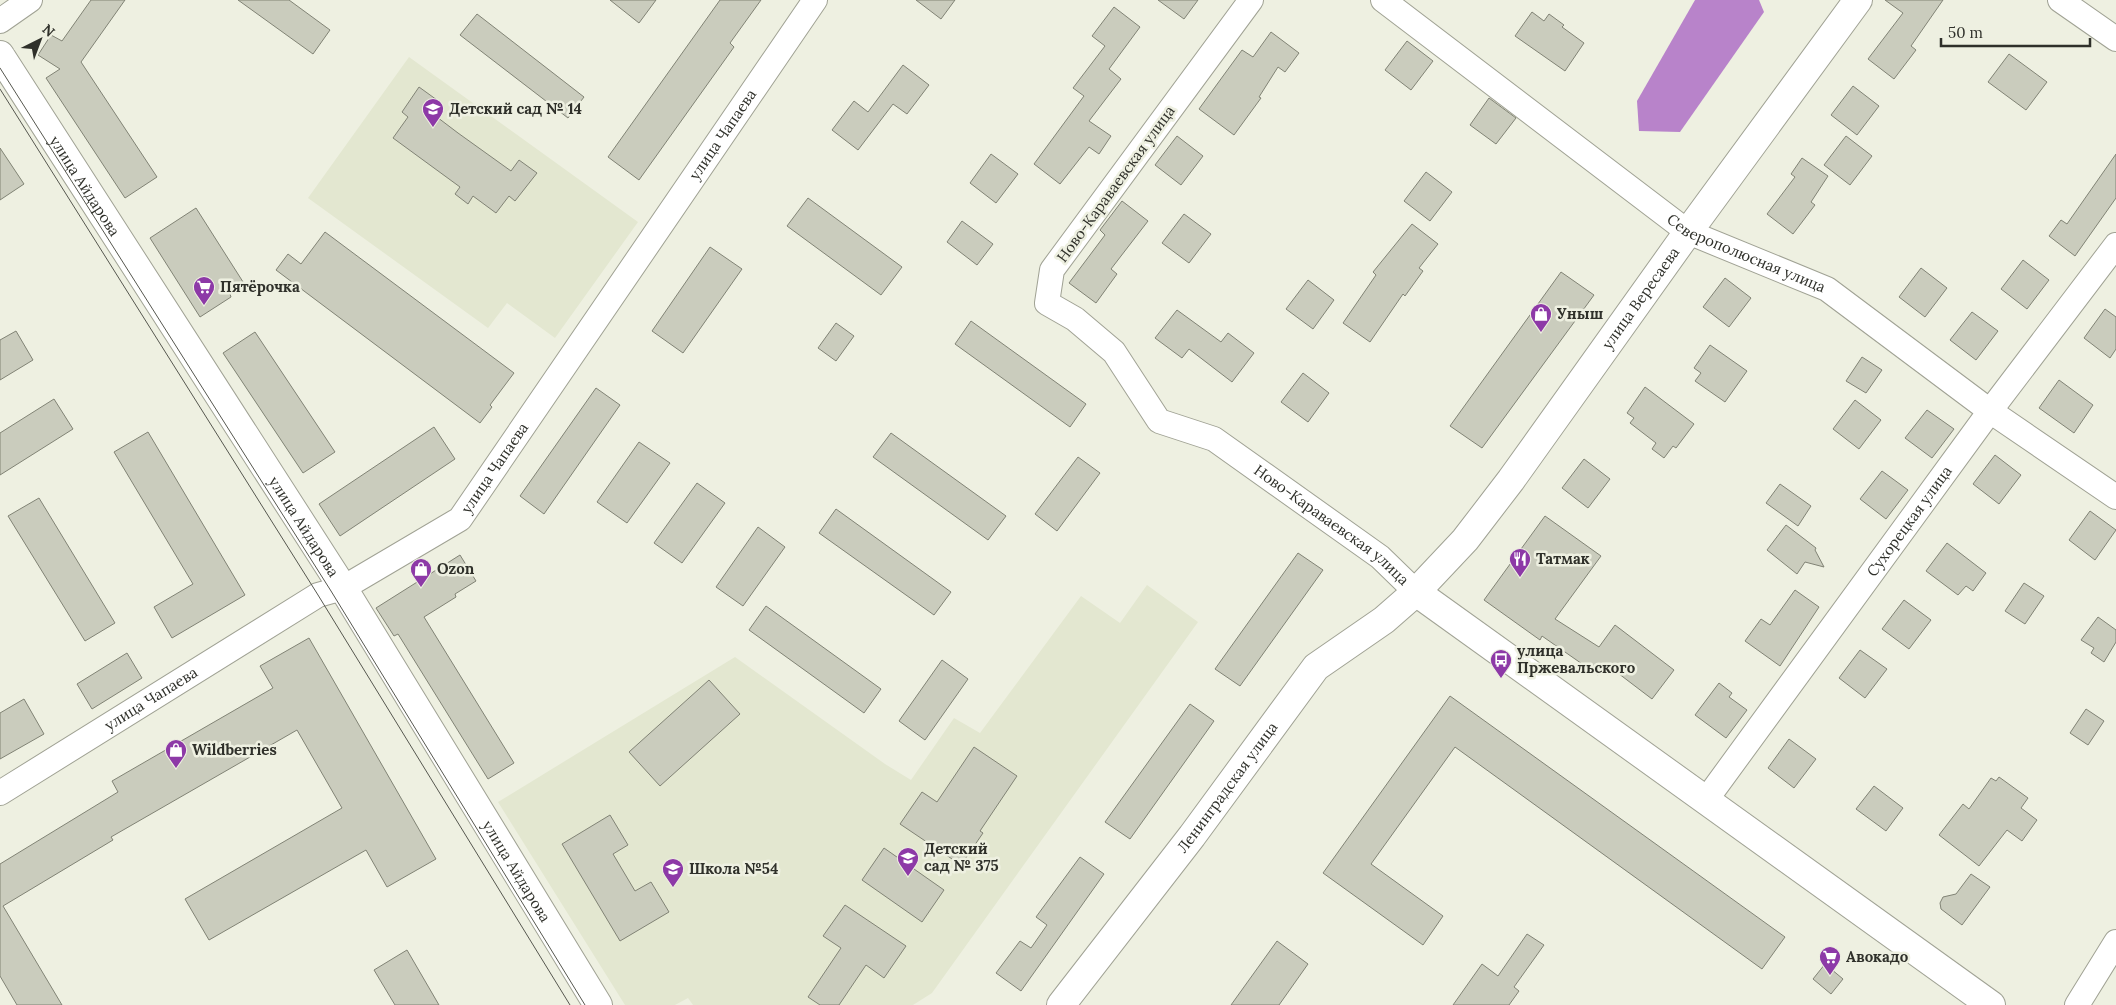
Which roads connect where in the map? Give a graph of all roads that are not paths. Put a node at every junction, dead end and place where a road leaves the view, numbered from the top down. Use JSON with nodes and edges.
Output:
{"nodes":[{"id":1,"x":30,"y":0,"type":"edge"},
{"id":2,"x":815,"y":0,"type":"edge"},
{"id":3,"x":1251,"y":0,"type":"edge"},
{"id":4,"x":1383,"y":0,"type":"edge"},
{"id":5,"x":1858,"y":0,"type":"edge"},
{"id":6,"x":2060,"y":0,"type":"edge"},
{"id":7,"x":0,"y":22,"type":"edge"},
{"id":8,"x":2116,"y":39,"type":"edge"},
{"id":9,"x":0,"y":55,"type":"edge"},
{"id":10,"x":1688,"y":232,"type":"junction"},
{"id":11,"x":2116,"y":245,"type":"edge"},
{"id":12,"x":1990,"y":411,"type":"junction"},
{"id":13,"x":2116,"y":497,"type":"edge"},
{"id":14,"x":343,"y":588,"type":"junction"},
{"id":15,"x":1416,"y":592,"type":"junction"},
{"id":16,"x":0,"y":793,"type":"edge"},
{"id":17,"x":1706,"y":800,"type":"junction"},
{"id":18,"x":2116,"y":942,"type":"edge"},
{"id":19,"x":598,"y":1005,"type":"edge"},
{"id":20,"x":1060,"y":1005,"type":"edge"},
{"id":21,"x":1991,"y":1005,"type":"edge"},
{"id":22,"x":2077,"y":1005,"type":"edge"}],
"edges":[{"from":1,"to":7,"type":"street"},
{"from":2,"to":14,"type":"street","name":"улица Чапаева"},
{"from":3,"to":15,"type":"street","name":"Ново-Караваевская улица"},
{"from":4,"to":10,"type":"street","name":"Северополюсная улица"},
{"from":5,"to":10,"type":"main road","name":"улица Вересаева"},
{"from":6,"to":8,"type":"street"},
{"from":9,"to":14,"type":"main road","name":"улица Айдарова"},
{"from":10,"to":12,"type":"street","name":"Северополюсная улица"},
{"from":10,"to":15,"type":"main road","name":"улица Вересаева"},
{"from":11,"to":12,"type":"street","name":"Сухорецкая улица"},
{"from":12,"to":13,"type":"street","name":"Северополюсная улица"},
{"from":12,"to":17,"type":"street","name":"Сухорецкая улица"},
{"from":14,"to":16,"type":"street","name":"улица Чапаева"},
{"from":14,"to":19,"type":"main road","name":"улица Айдарова"},
{"from":15,"to":17,"type":"main road"},
{"from":15,"to":20,"type":"main road","name":"Ленинградская улица"},
{"from":17,"to":21,"type":"main road"},
{"from":18,"to":22,"type":"street"}]}
